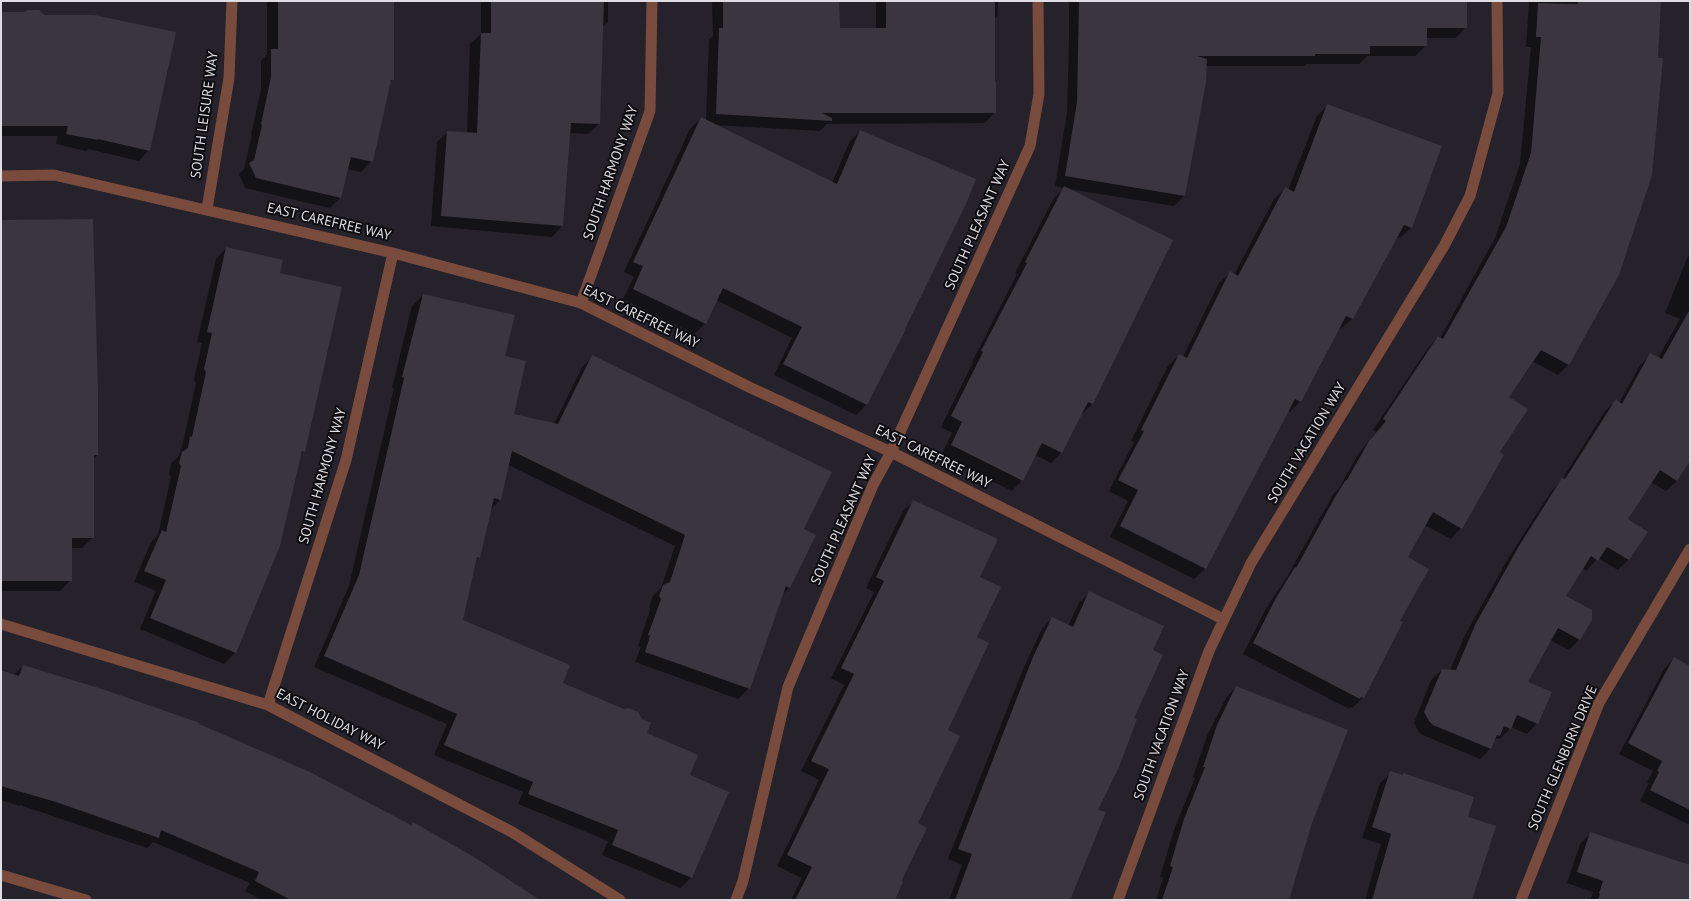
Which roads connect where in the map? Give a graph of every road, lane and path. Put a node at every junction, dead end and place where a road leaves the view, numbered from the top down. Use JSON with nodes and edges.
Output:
{"nodes":[{"id":1,"x":232,"y":1,"type":"edge"},
{"id":2,"x":652,"y":1,"type":"edge"},
{"id":3,"x":1038,"y":1,"type":"edge"},
{"id":4,"x":1497,"y":1,"type":"edge"},
{"id":5,"x":1,"y":176,"type":"edge"},
{"id":6,"x":207,"y":209,"type":"junction"},
{"id":7,"x":393,"y":253,"type":"junction"},
{"id":8,"x":581,"y":302,"type":"junction"},
{"id":9,"x":891,"y":452,"type":"junction"},
{"id":10,"x":1690,"y":549,"type":"edge"},
{"id":11,"x":1223,"y":619,"type":"junction"},
{"id":12,"x":1,"y":624,"type":"edge"},
{"id":13,"x":268,"y":705,"type":"junction"},
{"id":14,"x":1,"y":875,"type":"edge"},
{"id":15,"x":86,"y":900,"type":"edge"},
{"id":16,"x":620,"y":900,"type":"edge"},
{"id":17,"x":736,"y":900,"type":"edge"},
{"id":18,"x":1118,"y":900,"type":"edge"},
{"id":19,"x":1521,"y":900,"type":"edge"}],
"edges":[{"from":1,"to":6,"type":"street","name":"SOUTH LEISURE WAY"},
{"from":2,"to":8,"type":"street","name":"SOUTH HARMONY WAY"},
{"from":3,"to":9,"type":"street","name":"SOUTH PLEASANT WAY"},
{"from":4,"to":11,"type":"street","name":"SOUTH VACATION WAY"},
{"from":5,"to":6,"type":"street","name":"EAST CAREFREE WAY"},
{"from":6,"to":7,"type":"street","name":"EAST CAREFREE WAY"},
{"from":7,"to":8,"type":"street","name":"EAST CAREFREE WAY"},
{"from":7,"to":13,"type":"street","name":"SOUTH HARMONY WAY"},
{"from":8,"to":9,"type":"street","name":"EAST CAREFREE WAY"},
{"from":9,"to":11,"type":"street","name":"EAST CAREFREE WAY"},
{"from":9,"to":17,"type":"street","name":"SOUTH PLEASANT WAY"},
{"from":10,"to":19,"type":"street","name":"SOUTH GLENBURN DRIVE"},
{"from":11,"to":18,"type":"street","name":"SOUTH VACATION WAY"},
{"from":12,"to":13,"type":"street","name":"EAST HOLIDAY WAY"},
{"from":13,"to":16,"type":"street","name":"EAST HOLIDAY WAY"},
{"from":14,"to":15,"type":"street"}]}
